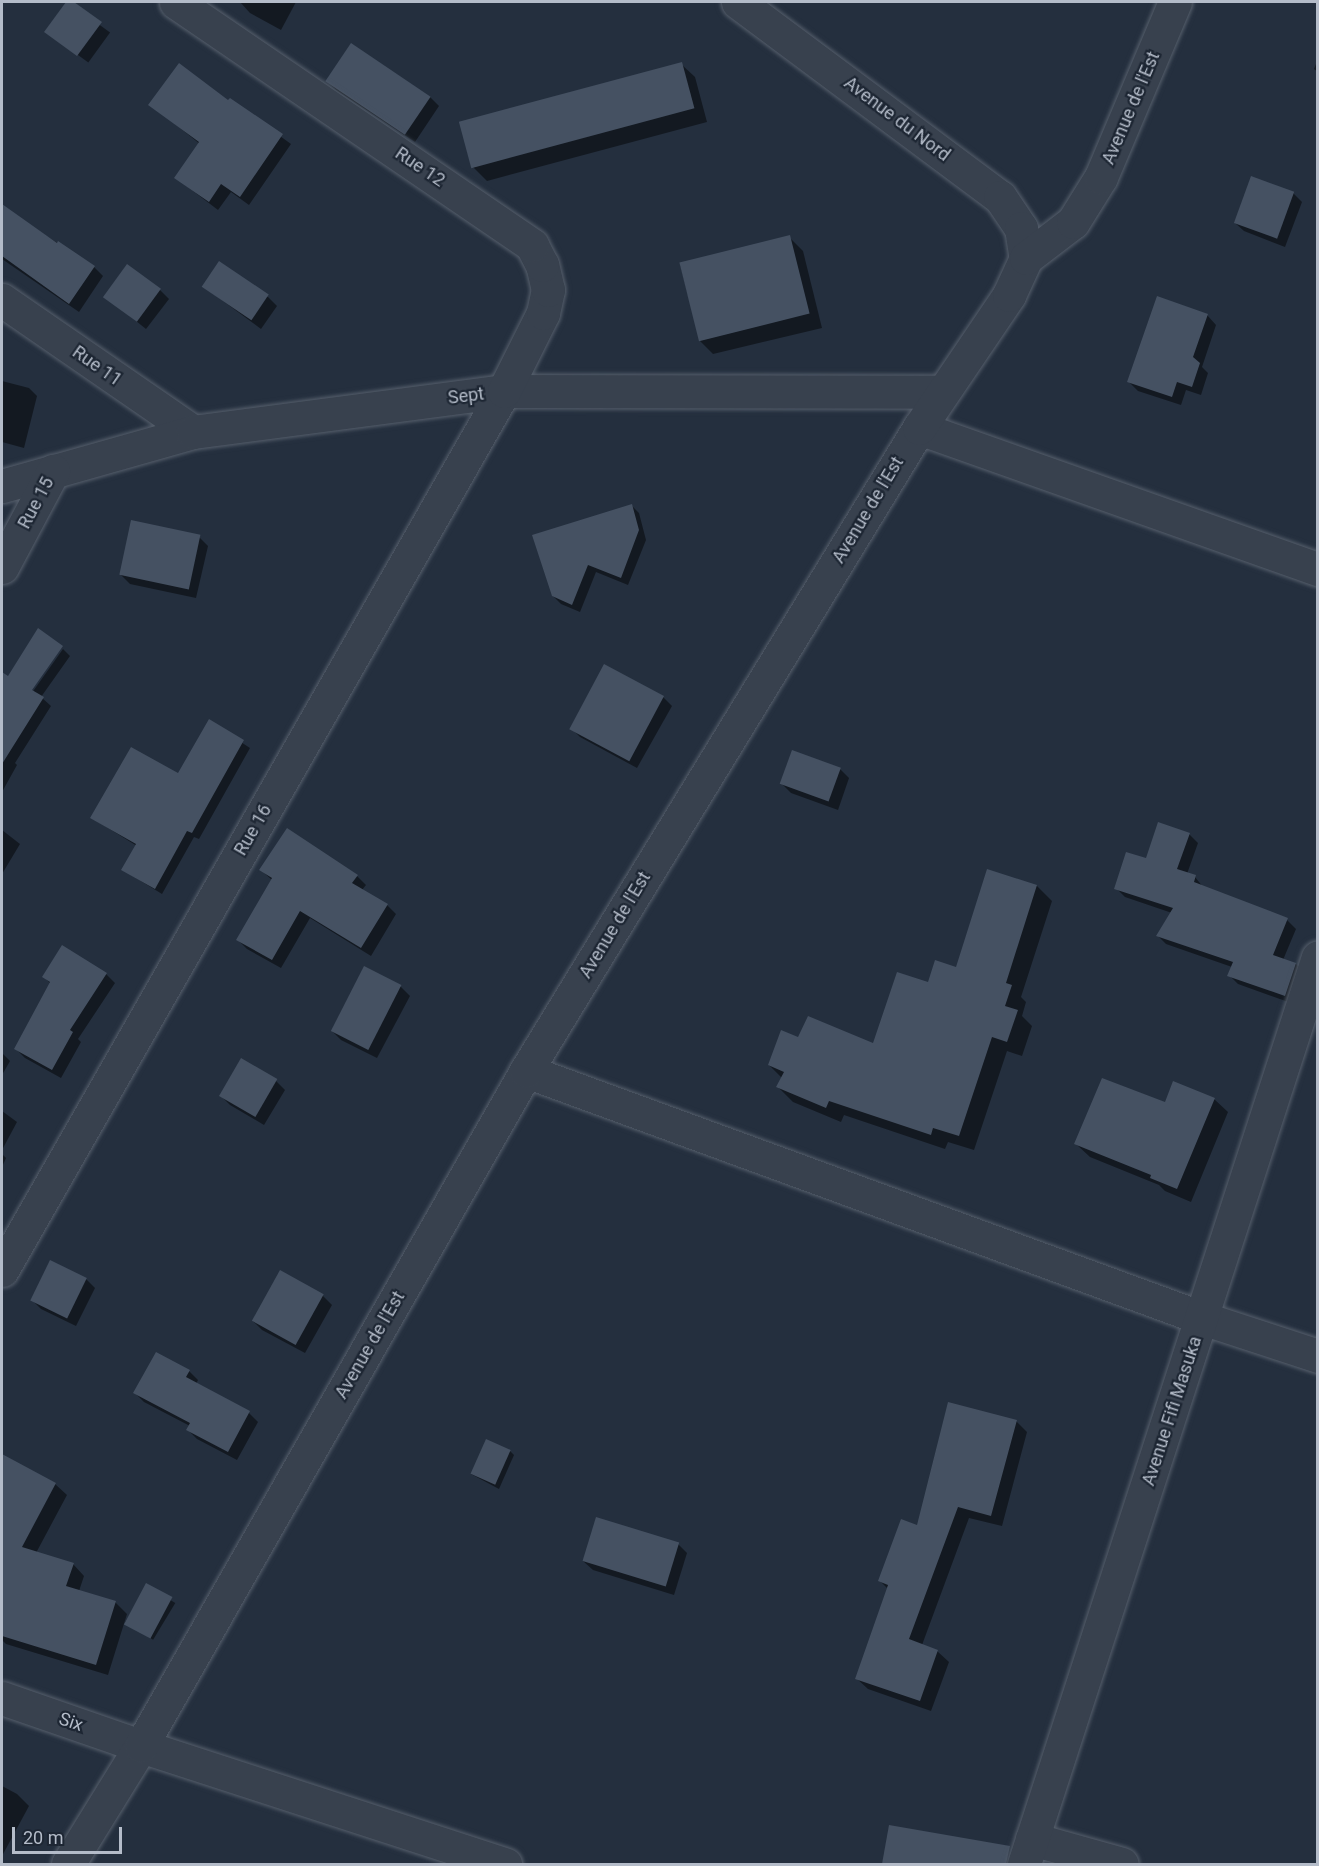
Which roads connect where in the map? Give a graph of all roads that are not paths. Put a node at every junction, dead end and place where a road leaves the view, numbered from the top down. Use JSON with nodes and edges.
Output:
{"nodes":[{"id":1,"x":176,"y":2,"type":"edge"},
{"id":2,"x":738,"y":2,"type":"edge"},
{"id":3,"x":1175,"y":2,"type":"edge"},
{"id":4,"x":1026,"y":258,"type":"junction"},
{"id":5,"x":2,"y":300,"type":"edge"},
{"id":6,"x":504,"y":391,"type":"junction"},
{"id":7,"x":941,"y":392,"type":"junction"},
{"id":8,"x":919,"y":428,"type":"junction"},
{"id":9,"x":193,"y":432,"type":"junction"},
{"id":10,"x":53,"y":471,"type":"junction"},
{"id":11,"x":2,"y":486,"type":"edge"},
{"id":12,"x":2,"y":567,"type":"edge"},
{"id":13,"x":1317,"y":569,"type":"edge"},
{"id":14,"x":1317,"y":957,"type":"edge"},
{"id":15,"x":526,"y":1071,"type":"junction"},
{"id":16,"x":2,"y":1270,"type":"edge"},
{"id":17,"x":1202,"y":1317,"type":"junction"},
{"id":18,"x":1317,"y":1356,"type":"edge"},
{"id":19,"x":2,"y":1698,"type":"edge"},
{"id":20,"x":141,"y":1746,"type":"junction"},
{"id":21,"x":1028,"y":1852,"type":"edge"},
{"id":22,"x":68,"y":1864,"type":"edge"},
{"id":23,"x":506,"y":1864,"type":"edge"},
{"id":24,"x":1122,"y":1864,"type":"edge"}],
"edges":[{"from":1,"to":6,"type":"street","name":"Rue 12"},
{"from":2,"to":4,"type":"street","name":"Avenue du Nord"},
{"from":3,"to":4,"type":"street","name":"Avenue de l'Est"},
{"from":4,"to":7,"type":"street","name":"Avenue de l'Est"},
{"from":5,"to":9,"type":"street","name":"Rue 11"},
{"from":6,"to":7,"type":"street","name":"Sept"},
{"from":6,"to":9,"type":"street","name":"Sept"},
{"from":6,"to":16,"type":"street","name":"Rue 16"},
{"from":7,"to":8,"type":"street","name":"Avenue de l'Est"},
{"from":8,"to":13,"type":"street"},
{"from":8,"to":15,"type":"street","name":"Avenue de l'Est"},
{"from":9,"to":10,"type":"street","name":"Sept"},
{"from":10,"to":11,"type":"street","name":"Sept"},
{"from":10,"to":12,"type":"street","name":"Rue 15"},
{"from":14,"to":17,"type":"street","name":"Avenue Fifi Masuka"},
{"from":15,"to":17,"type":"street"},
{"from":15,"to":20,"type":"street","name":"Avenue de l'Est"},
{"from":17,"to":18,"type":"street"},
{"from":17,"to":21,"type":"street","name":"Avenue Fifi Masuka"},
{"from":19,"to":20,"type":"street","name":"Six"},
{"from":20,"to":22,"type":"street","name":"Avenue de l'Est"},
{"from":20,"to":23,"type":"street","name":"Six"},
{"from":21,"to":24,"type":"street"}]}
